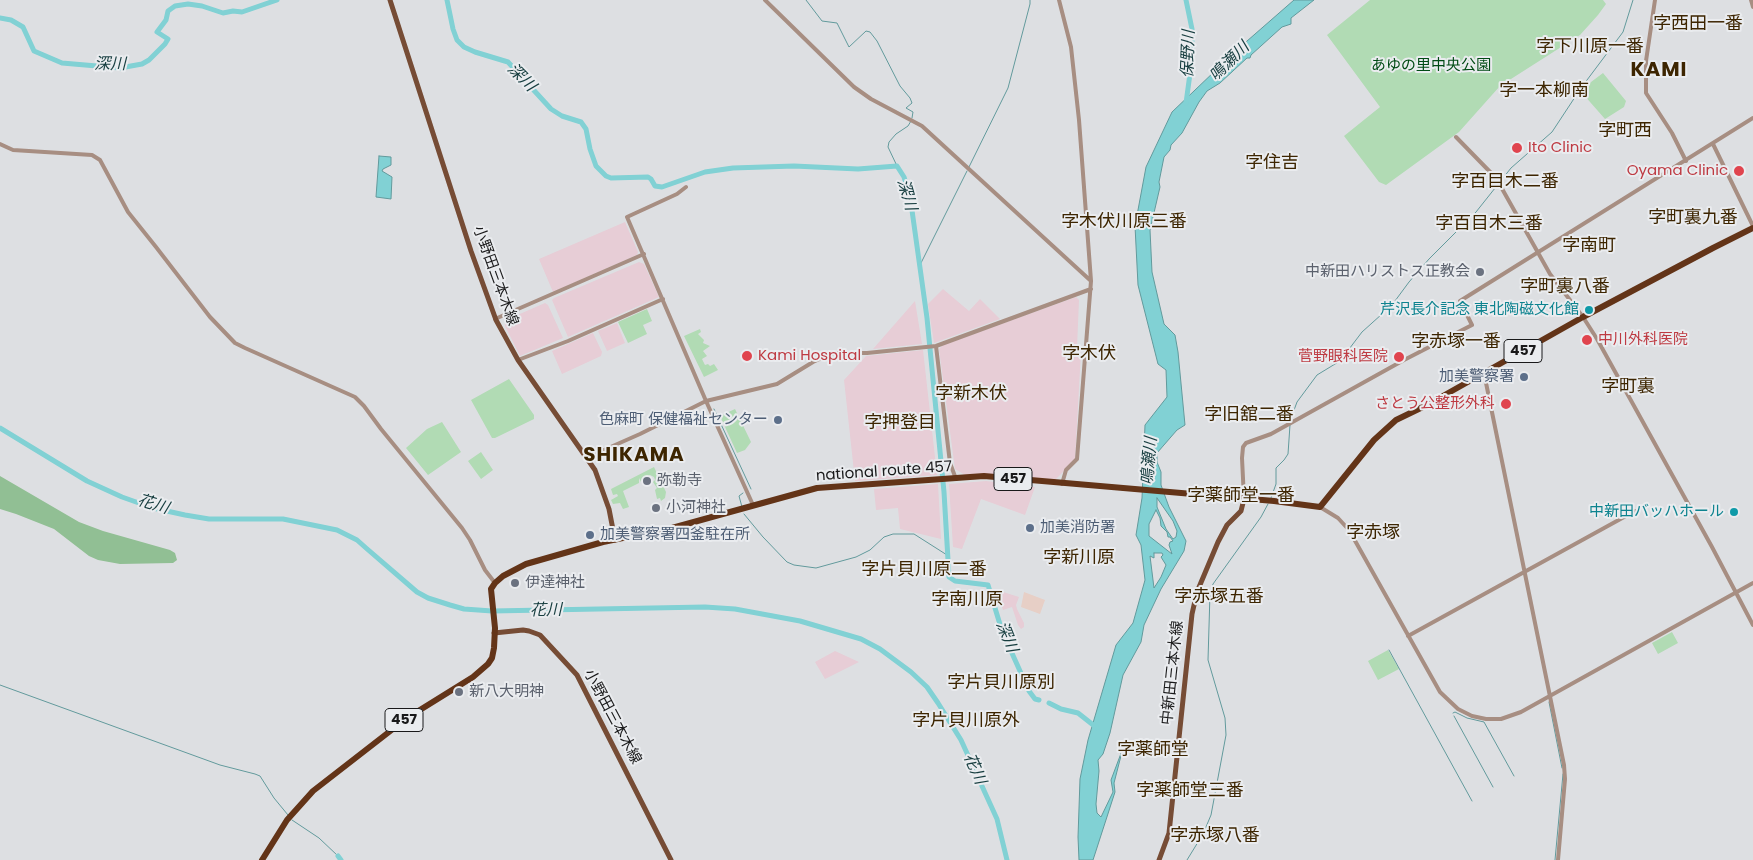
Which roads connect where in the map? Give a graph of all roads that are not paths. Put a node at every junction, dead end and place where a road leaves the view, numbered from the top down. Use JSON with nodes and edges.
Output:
{"nodes":[{"id":1,"x":390,"y":0,"type":"edge"},
{"id":2,"x":765,"y":0,"type":"edge"},
{"id":3,"x":1059,"y":0,"type":"edge"},
{"id":4,"x":1655,"y":0,"type":"edge"},
{"id":5,"x":1751,"y":0,"type":"edge"},
{"id":6,"x":1753,"y":7,"type":"edge"},
{"id":7,"x":1753,"y":118,"type":"edge"},
{"id":8,"x":1456,"y":136,"type":"dead end"},
{"id":9,"x":0,"y":144,"type":"edge"},
{"id":10,"x":1712,"y":144,"type":"junction"},
{"id":11,"x":1686,"y":161,"type":"junction"},
{"id":12,"x":686,"y":187,"type":"dead end"},
{"id":13,"x":1753,"y":227,"type":"edge"},
{"id":14,"x":1538,"y":253,"type":"junction"},
{"id":15,"x":644,"y":254,"type":"junction"},
{"id":16,"x":1091,"y":281,"type":"junction"},
{"id":17,"x":1091,"y":289,"type":"junction"},
{"id":18,"x":663,"y":299,"type":"junction"},
{"id":19,"x":1583,"y":317,"type":"junction"},
{"id":20,"x":495,"y":319,"type":"junction"},
{"id":21,"x":934,"y":346,"type":"junction"},
{"id":22,"x":518,"y":360,"type":"junction"},
{"id":23,"x":1484,"y":374,"type":"junction"},
{"id":24,"x":706,"y":401,"type":"junction"},
{"id":25,"x":588,"y":457,"type":"junction"},
{"id":26,"x":953,"y":479,"type":"junction"},
{"id":27,"x":1062,"y":484,"type":"junction"},
{"id":28,"x":1244,"y":499,"type":"junction"},
{"id":29,"x":753,"y":505,"type":"junction"},
{"id":30,"x":1320,"y":507,"type":"junction"},
{"id":31,"x":1635,"y":511,"type":"dead end"},
{"id":32,"x":615,"y":540,"type":"junction"},
{"id":33,"x":1526,"y":571,"type":"junction"},
{"id":34,"x":1753,"y":583,"type":"edge"},
{"id":35,"x":495,"y":584,"type":"junction"},
{"id":36,"x":1736,"y":593,"type":"junction"},
{"id":37,"x":1753,"y":625,"type":"edge"},
{"id":38,"x":495,"y":630,"type":"junction"},
{"id":39,"x":1408,"y":636,"type":"junction"},
{"id":40,"x":1550,"y":696,"type":"junction"},
{"id":41,"x":262,"y":860,"type":"edge"},
{"id":42,"x":671,"y":860,"type":"edge"},
{"id":43,"x":1159,"y":860,"type":"edge"},
{"id":44,"x":1558,"y":860,"type":"edge"}],
"edges":[{"from":1,"to":20,"type":"main road","name":"小野田三本木線"},
{"from":2,"to":16,"type":"street"},
{"from":3,"to":16,"type":"street"},
{"from":4,"to":11,"type":"street"},
{"from":5,"to":6,"type":"street"},
{"from":7,"to":10,"type":"street"},
{"from":8,"to":14,"type":"street"},
{"from":9,"to":35,"type":"street"},
{"from":10,"to":11,"type":"street"},
{"from":10,"to":13,"type":"street"},
{"from":11,"to":14,"type":"street"},
{"from":12,"to":15,"type":"street"},
{"from":13,"to":19,"type":"highway","number":"457"},
{"from":14,"to":19,"type":"street"},
{"from":14,"to":28,"type":"street"},
{"from":15,"to":18,"type":"street"},
{"from":15,"to":20,"type":"street"},
{"from":16,"to":17,"type":"street"},
{"from":17,"to":21,"type":"street"},
{"from":17,"to":27,"type":"street"},
{"from":18,"to":22,"type":"street"},
{"from":18,"to":24,"type":"street"},
{"from":19,"to":23,"type":"highway","number":"457"},
{"from":19,"to":36,"type":"street"},
{"from":20,"to":22,"type":"main road","name":"小野田三本木線"},
{"from":21,"to":24,"type":"street"},
{"from":21,"to":26,"type":"street"},
{"from":22,"to":25,"type":"main road","name":"小野田三本木線"},
{"from":23,"to":30,"type":"highway","number":"457"},
{"from":23,"to":33,"type":"street"},
{"from":24,"to":25,"type":"street"},
{"from":24,"to":29,"type":"street"},
{"from":25,"to":32,"type":"main road","name":"小野田三本木線"},
{"from":26,"to":27,"type":"highway","name":"national route 457","number":"457"},
{"from":26,"to":29,"type":"highway","name":"national route 457","number":"457"},
{"from":27,"to":28,"type":"highway","name":"national route 457","number":"457"},
{"from":28,"to":30,"type":"highway","number":"457"},
{"from":28,"to":43,"type":"main road","name":"中新田三本木線"},
{"from":29,"to":32,"type":"highway","name":"national route 457","number":"457"},
{"from":30,"to":39,"type":"street"},
{"from":31,"to":33,"type":"street"},
{"from":32,"to":35,"type":"highway","name":"national route 457","number":"457"},
{"from":33,"to":39,"type":"street"},
{"from":33,"to":40,"type":"street"},
{"from":34,"to":36,"type":"street"},
{"from":35,"to":38,"type":"highway","number":"457"},
{"from":36,"to":37,"type":"street"},
{"from":36,"to":40,"type":"street"},
{"from":38,"to":41,"type":"highway","number":"457"},
{"from":38,"to":42,"type":"main road","name":"小野田三本木線"},
{"from":39,"to":40,"type":"street"},
{"from":40,"to":44,"type":"street"}]}
